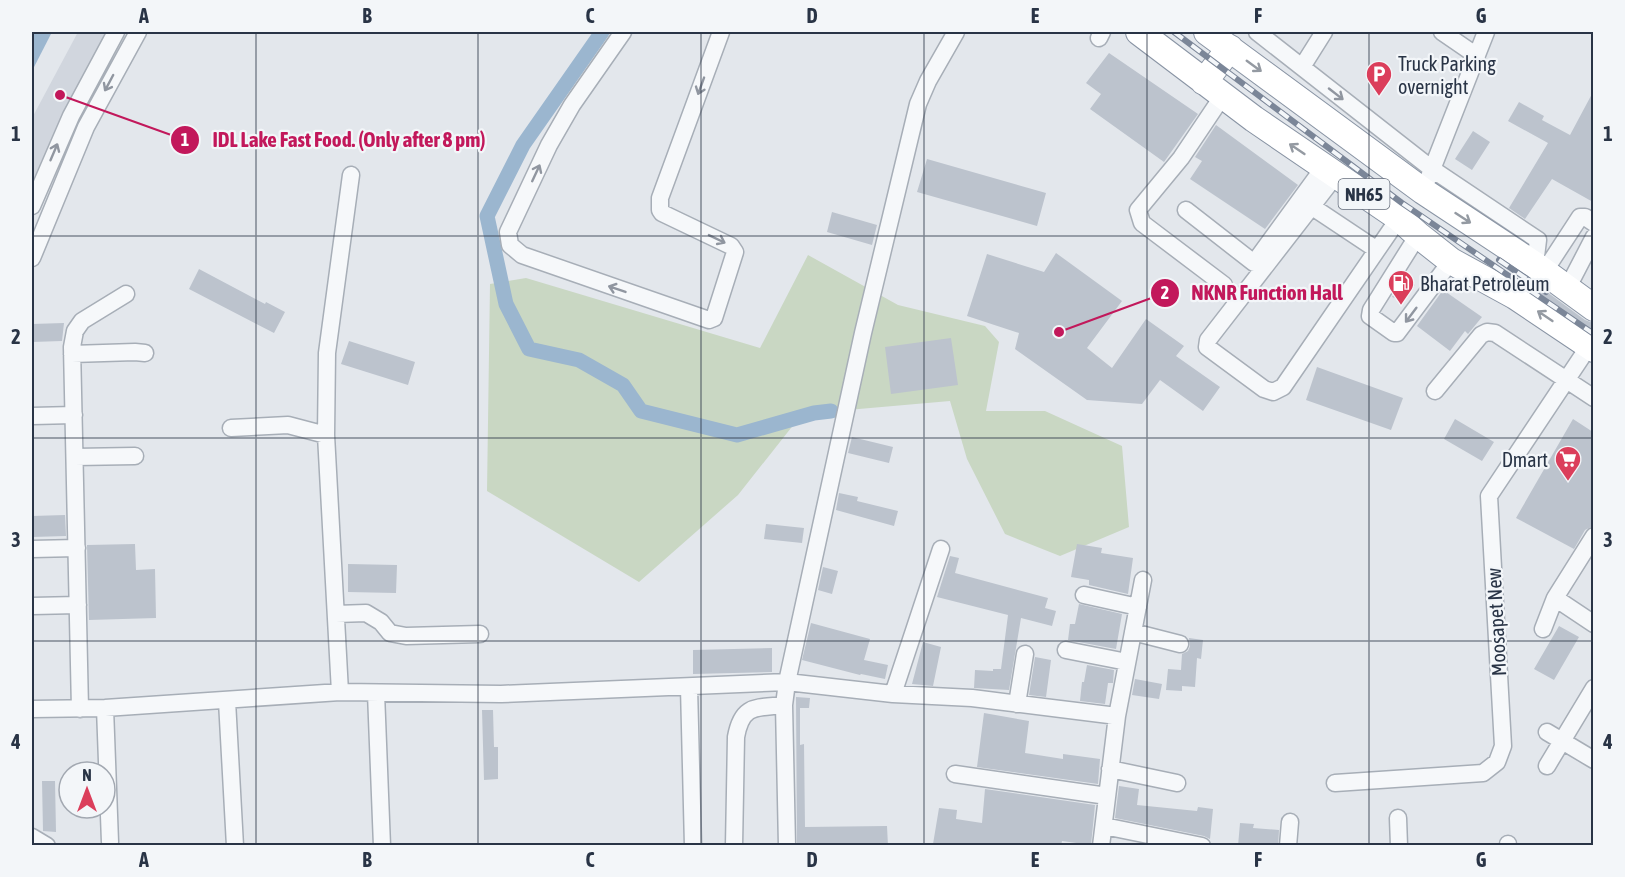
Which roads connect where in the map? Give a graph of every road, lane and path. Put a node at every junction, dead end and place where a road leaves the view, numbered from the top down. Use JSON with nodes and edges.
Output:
{"nodes":[{"id":1,"x":116,"y":32,"type":"edge"},
{"id":2,"x":138,"y":32,"type":"edge"},
{"id":3,"x":623,"y":32,"type":"edge"},
{"id":4,"x":721,"y":32,"type":"edge"},
{"id":5,"x":956,"y":32,"type":"edge"},
{"id":6,"x":1139,"y":32,"type":"edge"},
{"id":7,"x":1207,"y":32,"type":"edge"},
{"id":8,"x":1257,"y":32,"type":"edge"},
{"id":9,"x":1324,"y":32,"type":"edge"},
{"id":10,"x":1442,"y":32,"type":"edge"},
{"id":11,"x":1486,"y":32,"type":"edge"},
{"id":12,"x":1230,"y":48,"type":"junction"},
{"id":13,"x":1477,"y":56,"type":"junction"},
{"id":14,"x":1302,"y":67,"type":"junction"},
{"id":15,"x":1213,"y":90,"type":"junction"},
{"id":16,"x":1330,"y":171,"type":"junction"},
{"id":17,"x":351,"y":175,"type":"dead end"},
{"id":18,"x":1427,"y":180,"type":"junction"},
{"id":19,"x":32,"y":206,"type":"edge"},
{"id":20,"x":1311,"y":206,"type":"junction"},
{"id":21,"x":1186,"y":210,"type":"dead end"},
{"id":22,"x":1399,"y":218,"type":"junction"},
{"id":23,"x":1593,"y":223,"type":"edge"},
{"id":24,"x":1418,"y":235,"type":"junction"},
{"id":25,"x":1593,"y":237,"type":"edge"},
{"id":26,"x":1562,"y":246,"type":"junction"},
{"id":27,"x":1377,"y":250,"type":"junction"},
{"id":28,"x":32,"y":258,"type":"edge"},
{"id":29,"x":1581,"y":259,"type":"junction"},
{"id":30,"x":1451,"y":261,"type":"junction"},
{"id":31,"x":1539,"y":268,"type":"junction"},
{"id":32,"x":1224,"y":285,"type":"dead end"},
{"id":33,"x":1567,"y":289,"type":"junction"},
{"id":34,"x":126,"y":294,"type":"dead end"},
{"id":35,"x":1593,"y":308,"type":"edge"},
{"id":36,"x":1591,"y":347,"type":"edge"},
{"id":37,"x":145,"y":353,"type":"dead end"},
{"id":38,"x":72,"y":354,"type":"junction"},
{"id":39,"x":1566,"y":379,"type":"junction"},
{"id":40,"x":1435,"y":391,"type":"dead end"},
{"id":41,"x":1593,"y":398,"type":"edge"},
{"id":42,"x":74,"y":415,"type":"junction"},
{"id":43,"x":32,"y":416,"type":"edge"},
{"id":44,"x":231,"y":429,"type":"dead end"},
{"id":45,"x":326,"y":435,"type":"junction"},
{"id":46,"x":135,"y":456,"type":"dead end"},
{"id":47,"x":75,"y":457,"type":"junction"},
{"id":48,"x":1593,"y":536,"type":"edge"},
{"id":49,"x":77,"y":548,"type":"junction"},
{"id":50,"x":32,"y":549,"type":"edge"},
{"id":51,"x":941,"y":549,"type":"dead end"},
{"id":52,"x":1143,"y":580,"type":"dead end"},
{"id":53,"x":1084,"y":595,"type":"dead end"},
{"id":54,"x":1555,"y":598,"type":"junction"},
{"id":55,"x":78,"y":605,"type":"junction"},
{"id":56,"x":32,"y":606,"type":"edge"},
{"id":57,"x":1138,"y":608,"type":"junction"},
{"id":58,"x":336,"y":614,"type":"junction"},
{"id":59,"x":1593,"y":624,"type":"edge"},
{"id":60,"x":1543,"y":629,"type":"dead end"},
{"id":61,"x":1133,"y":632,"type":"junction"},
{"id":62,"x":480,"y":634,"type":"dead end"},
{"id":63,"x":1180,"y":644,"type":"dead end"},
{"id":64,"x":1066,"y":650,"type":"dead end"},
{"id":65,"x":1025,"y":654,"type":"dead end"},
{"id":66,"x":1127,"y":662,"type":"junction"},
{"id":67,"x":787,"y":681,"type":"junction"},
{"id":68,"x":689,"y":687,"type":"junction"},
{"id":69,"x":1593,"y":688,"type":"edge"},
{"id":70,"x":340,"y":692,"type":"junction"},
{"id":71,"x":376,"y":693,"type":"junction"},
{"id":72,"x":893,"y":694,"type":"junction"},
{"id":73,"x":227,"y":701,"type":"junction"},
{"id":74,"x":1017,"y":704,"type":"junction"},
{"id":75,"x":784,"y":705,"type":"junction"},
{"id":76,"x":105,"y":708,"type":"junction"},
{"id":77,"x":32,"y":709,"type":"edge"},
{"id":78,"x":80,"y":709,"type":"junction"},
{"id":79,"x":1117,"y":717,"type":"junction"},
{"id":80,"x":1546,"y":732,"type":"dead end"},
{"id":81,"x":1562,"y":742,"type":"junction"},
{"id":82,"x":1593,"y":760,"type":"edge"},
{"id":83,"x":1547,"y":766,"type":"dead end"},
{"id":84,"x":1110,"y":769,"type":"junction"},
{"id":85,"x":955,"y":774,"type":"dead end"},
{"id":86,"x":1177,"y":783,"type":"dead end"},
{"id":87,"x":1335,"y":783,"type":"dead end"},
{"id":88,"x":1107,"y":796,"type":"junction"},
{"id":89,"x":1398,"y":818,"type":"dead end"},
{"id":90,"x":1290,"y":822,"type":"dead end"},
{"id":91,"x":1104,"y":825,"type":"junction"},
{"id":92,"x":32,"y":837,"type":"edge"},
{"id":93,"x":110,"y":842,"type":"dead end"},
{"id":94,"x":47,"y":846,"type":"edge"},
{"id":95,"x":235,"y":846,"type":"edge"},
{"id":96,"x":382,"y":846,"type":"edge"},
{"id":97,"x":693,"y":846,"type":"edge"},
{"id":98,"x":734,"y":846,"type":"edge"},
{"id":99,"x":787,"y":846,"type":"edge"},
{"id":100,"x":1101,"y":846,"type":"edge"},
{"id":101,"x":1202,"y":846,"type":"edge"},
{"id":102,"x":1288,"y":846,"type":"edge"},
{"id":103,"x":1399,"y":846,"type":"edge"}],
"edges":[{"from":19,"to":1,"type":"street","one_way":true},
{"from":2,"to":28,"type":"street","one_way":true},
{"from":4,"to":3,"type":"street","one_way":true},
{"from":5,"to":67,"type":"street"},
{"from":6,"to":15,"type":"highway","number":"NH65"},
{"from":7,"to":12,"type":"highway","number":"NH65"},
{"from":8,"to":14,"type":"street"},
{"from":9,"to":14,"type":"street"},
{"from":10,"to":13,"type":"street"},
{"from":11,"to":13,"type":"street"},
{"from":12,"to":15,"type":"highway"},
{"from":12,"to":18,"type":"highway","number":"NH65","one_way":true},
{"from":13,"to":18,"type":"street"},
{"from":14,"to":18,"type":"street","one_way":true},
{"from":16,"to":15,"type":"highway","number":"NH65","one_way":true},
{"from":15,"to":32,"type":"street"},
{"from":16,"to":20,"type":"street"},
{"from":16,"to":21,"type":"street"},
{"from":16,"to":22,"type":"highway","number":"NH65"},
{"from":17,"to":45,"type":"street"},
{"from":18,"to":31,"type":"highway","number":"NH65","one_way":true},
{"from":20,"to":27,"type":"street"},
{"from":20,"to":27,"type":"street"},
{"from":22,"to":24,"type":"highway","number":"NH65"},
{"from":22,"to":27,"type":"street"},
{"from":23,"to":26,"type":"street"},
{"from":24,"to":30,"type":"highway","number":"NH65"},
{"from":30,"to":24,"type":"street","one_way":true},
{"from":25,"to":29,"type":"street"},
{"from":26,"to":29,"type":"street"},
{"from":26,"to":31,"type":"street"},
{"from":29,"to":33,"type":"street"},
{"from":36,"to":30,"type":"highway","number":"NH65","one_way":true},
{"from":31,"to":33,"type":"highway","number":"NH65"},
{"from":33,"to":35,"type":"highway","number":"NH65"},
{"from":34,"to":38,"type":"street"},
{"from":36,"to":39,"type":"street","name":"Moosapet New"},
{"from":37,"to":38,"type":"street"},
{"from":38,"to":42,"type":"street"},
{"from":39,"to":40,"type":"street"},
{"from":39,"to":41,"type":"street"},
{"from":39,"to":87,"type":"street","name":"Moosapet New"},
{"from":42,"to":43,"type":"street"},
{"from":42,"to":47,"type":"street"},
{"from":44,"to":45,"type":"street"},
{"from":45,"to":58,"type":"street"},
{"from":46,"to":47,"type":"street"},
{"from":47,"to":49,"type":"street"},
{"from":48,"to":54,"type":"street"},
{"from":49,"to":50,"type":"street"},
{"from":49,"to":55,"type":"street"},
{"from":51,"to":72,"type":"street"},
{"from":52,"to":57,"type":"street"},
{"from":53,"to":57,"type":"street"},
{"from":54,"to":59,"type":"street"},
{"from":54,"to":60,"type":"street"},
{"from":55,"to":56,"type":"street"},
{"from":55,"to":78,"type":"street"},
{"from":57,"to":61,"type":"street"},
{"from":58,"to":62,"type":"street"},
{"from":58,"to":70,"type":"street"},
{"from":61,"to":63,"type":"street"},
{"from":61,"to":66,"type":"street"},
{"from":64,"to":66,"type":"street"},
{"from":65,"to":74,"type":"street"},
{"from":66,"to":79,"type":"street"},
{"from":67,"to":68,"type":"street"},
{"from":67,"to":72,"type":"street"},
{"from":67,"to":75,"type":"street"},
{"from":68,"to":71,"type":"street"},
{"from":68,"to":97,"type":"street"},
{"from":69,"to":81,"type":"street"},
{"from":70,"to":71,"type":"street"},
{"from":70,"to":73,"type":"street"},
{"from":71,"to":96,"type":"street"},
{"from":72,"to":74,"type":"street"},
{"from":73,"to":76,"type":"street"},
{"from":73,"to":95,"type":"street"},
{"from":74,"to":79,"type":"street"},
{"from":75,"to":98,"type":"street"},
{"from":75,"to":99,"type":"street"},
{"from":76,"to":78,"type":"street"},
{"from":76,"to":93,"type":"street"},
{"from":77,"to":78,"type":"street"},
{"from":79,"to":84,"type":"street"},
{"from":80,"to":81,"type":"street"},
{"from":81,"to":82,"type":"street"},
{"from":81,"to":83,"type":"street"},
{"from":84,"to":86,"type":"street"},
{"from":84,"to":88,"type":"street"},
{"from":85,"to":88,"type":"street"},
{"from":88,"to":91,"type":"street"},
{"from":89,"to":103,"type":"street"},
{"from":90,"to":102,"type":"street"},
{"from":91,"to":100,"type":"street"},
{"from":91,"to":101,"type":"street"},
{"from":92,"to":94,"type":"street"}]}
